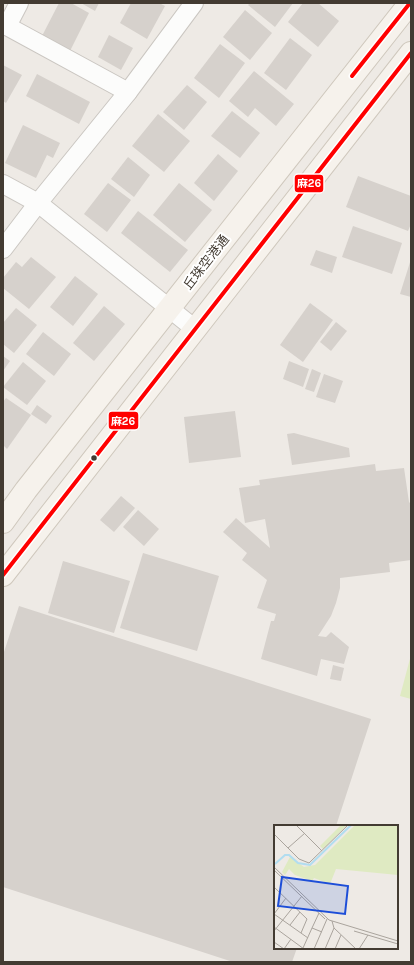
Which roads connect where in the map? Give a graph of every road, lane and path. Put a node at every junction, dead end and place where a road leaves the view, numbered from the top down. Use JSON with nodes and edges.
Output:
{"nodes":[{"id":1,"x":19,"y":3,"type":"edge"},
{"id":2,"x":194,"y":3,"type":"edge"},
{"id":3,"x":410,"y":3,"type":"edge"},
{"id":4,"x":5,"y":25,"type":"edge"},
{"id":5,"x":411,"y":53,"type":"edge"},
{"id":6,"x":128,"y":92,"type":"junction"},
{"id":7,"x":3,"y":184,"type":"edge"},
{"id":8,"x":38,"y":203,"type":"junction"},
{"id":9,"x":3,"y":249,"type":"edge"},
{"id":10,"x":168,"y":309,"type":"junction"},
{"id":11,"x":195,"y":329,"type":"junction"},
{"id":12,"x":3,"y":522,"type":"edge"},
{"id":13,"x":3,"y":574,"type":"edge"}],
"edges":[{"from":1,"to":4,"type":"street"},
{"from":2,"to":6,"type":"street"},
{"from":3,"to":10,"type":"main road","name":"丘珠空港通"},
{"from":4,"to":6,"type":"street"},
{"from":5,"to":11,"type":"main road"},
{"from":6,"to":8,"type":"street"},
{"from":7,"to":8,"type":"street"},
{"from":8,"to":9,"type":"street"},
{"from":8,"to":10,"type":"street"},
{"from":10,"to":11,"type":"street"},
{"from":10,"to":12,"type":"main road","name":"丘珠空港通"},
{"from":11,"to":13,"type":"main road"}]}
